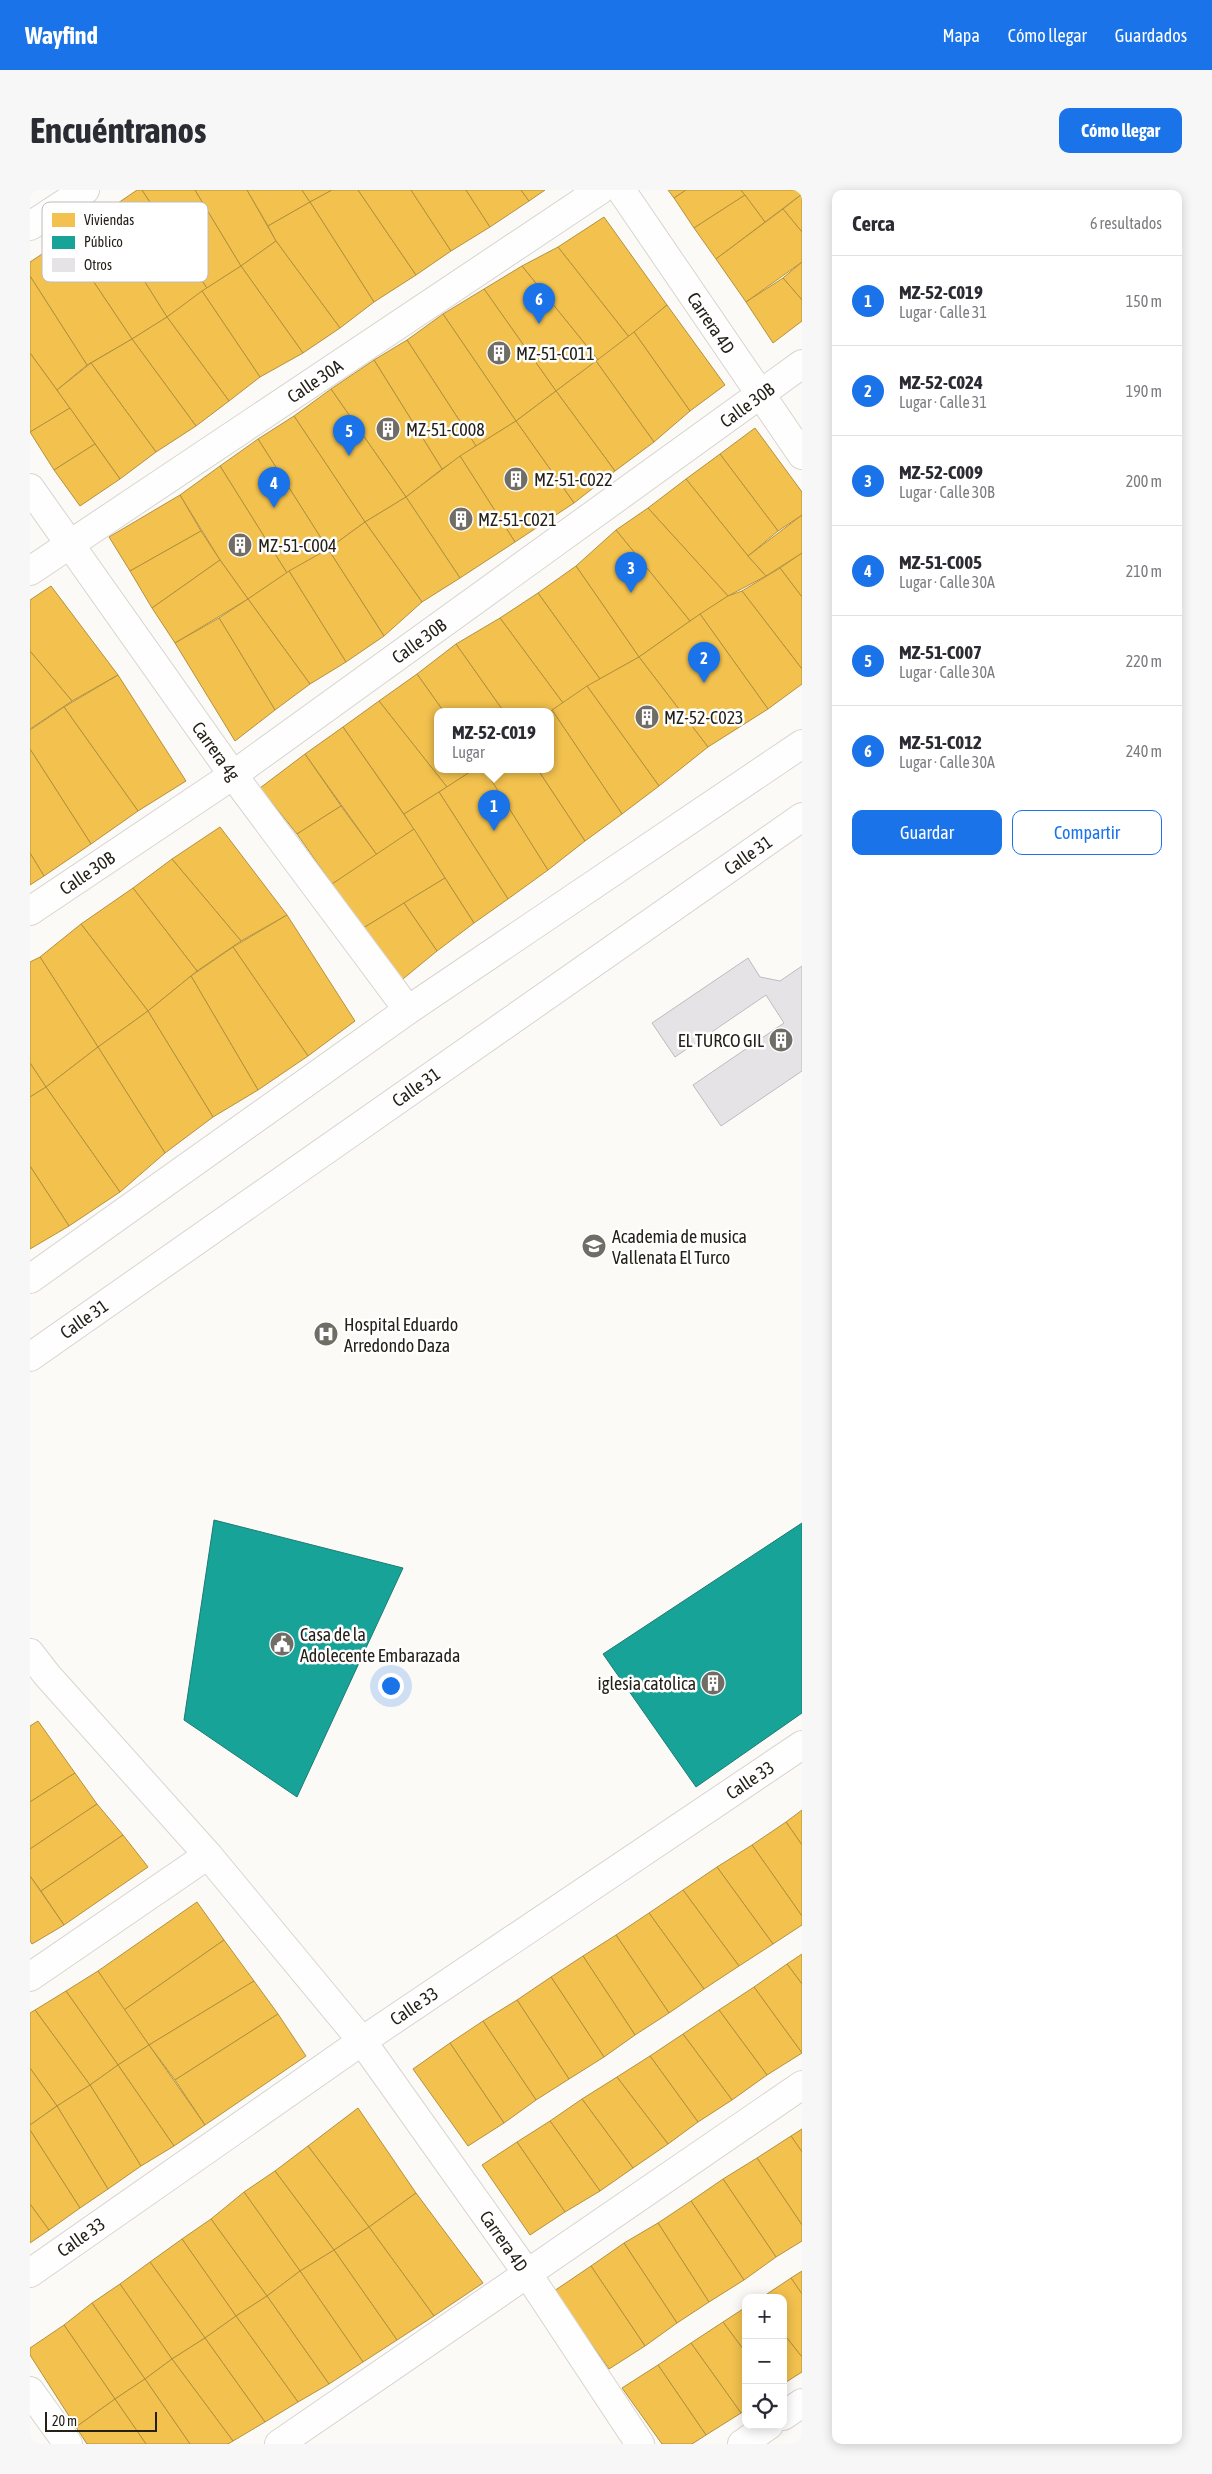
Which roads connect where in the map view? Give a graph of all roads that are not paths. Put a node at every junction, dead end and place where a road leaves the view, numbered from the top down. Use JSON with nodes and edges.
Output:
{"nodes":[{"id":1,"x":86,"y":190,"type":"edge"},
{"id":2,"x":600,"y":190,"type":"edge"},
{"id":3,"x":621,"y":190,"type":"edge"},
{"id":4,"x":67,"y":202,"type":"edge"},
{"id":5,"x":42,"y":218,"type":"edge"},
{"id":6,"x":30,"y":226,"type":"edge"},
{"id":7,"x":802,"y":364,"type":"edge"},
{"id":8,"x":761,"y":395,"type":"junction"},
{"id":9,"x":802,"y":455,"type":"edge"},
{"id":10,"x":30,"y":488,"type":"edge"},
{"id":11,"x":69,"y":546,"type":"junction"},
{"id":12,"x":30,"y":572,"type":"edge"},
{"id":13,"x":802,"y":744,"type":"edge"},
{"id":14,"x":233,"y":774,"type":"junction"},
{"id":15,"x":802,"y":817,"type":"edge"},
{"id":16,"x":30,"y":911,"type":"edge"},
{"id":17,"x":408,"y":1010,"type":"junction"},
{"id":18,"x":30,"y":1279,"type":"edge"},
{"id":19,"x":30,"y":1357,"type":"edge"},
{"id":20,"x":30,"y":1653,"type":"edge"},
{"id":21,"x":38,"y":1681,"type":"edge"},
{"id":22,"x":802,"y":1745,"type":"edge"},
{"id":23,"x":208,"y":1855,"type":"junction"},
{"id":24,"x":30,"y":1977,"type":"edge"},
{"id":25,"x":362,"y":2041,"type":"junction"},
{"id":26,"x":802,"y":2085,"type":"edge"},
{"id":27,"x":30,"y":2273,"type":"edge"},
{"id":28,"x":527,"y":2273,"type":"junction"},
{"id":29,"x":30,"y":2391,"type":"edge"},
{"id":30,"x":802,"y":2403,"type":"edge"},
{"id":31,"x":787,"y":2413,"type":"edge"},
{"id":32,"x":763,"y":2429,"type":"edge"},
{"id":33,"x":68,"y":2444,"type":"edge"},
{"id":34,"x":279,"y":2444,"type":"edge"},
{"id":35,"x":640,"y":2444,"type":"edge"},
{"id":36,"x":742,"y":2444,"type":"edge"}],
"edges":[{"from":1,"to":4,"type":"street"},
{"from":2,"to":11,"type":"street","name":"Calle 30A"},
{"from":3,"to":8,"type":"street","name":"Carrera 4D"},
{"from":5,"to":6,"type":"street"},
{"from":7,"to":8,"type":"street","name":"Calle 30B"},
{"from":8,"to":9,"type":"street","name":"Carrera 4D"},
{"from":8,"to":14,"type":"street","name":"Calle 30B"},
{"from":10,"to":11,"type":"street","name":"Carrera 4g"},
{"from":11,"to":12,"type":"street","name":"Calle 30A"},
{"from":11,"to":14,"type":"street","name":"Carrera 4g"},
{"from":13,"to":17,"type":"street"},
{"from":14,"to":16,"type":"street","name":"Calle 30B"},
{"from":14,"to":17,"type":"street","name":"Carrera 4g"},
{"from":15,"to":19,"type":"street","name":"Calle 31"},
{"from":17,"to":18,"type":"street"},
{"from":20,"to":21,"type":"street","name":"Carrera 4D"},
{"from":21,"to":23,"type":"street","name":"Carrera 4D"},
{"from":22,"to":25,"type":"street","name":"Calle 33"},
{"from":23,"to":24,"type":"street"},
{"from":23,"to":25,"type":"street","name":"Carrera 4D"},
{"from":25,"to":27,"type":"street","name":"Calle 33"},
{"from":25,"to":28,"type":"street","name":"Carrera 4D"},
{"from":26,"to":28,"type":"street"},
{"from":28,"to":34,"type":"street"},
{"from":28,"to":35,"type":"street","name":"Carrera 4D"},
{"from":29,"to":33,"type":"street"},
{"from":30,"to":31,"type":"street"},
{"from":32,"to":36,"type":"street"}]}
